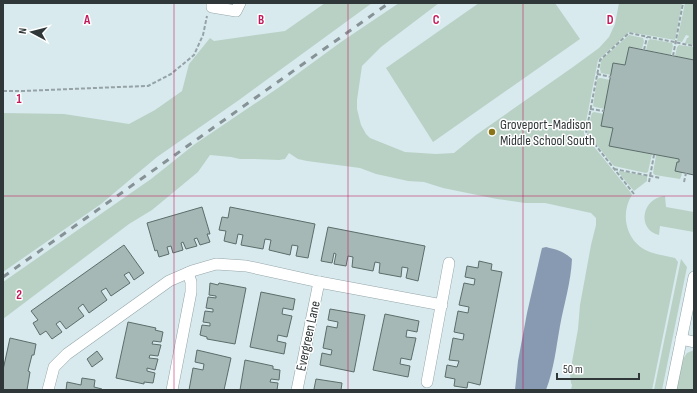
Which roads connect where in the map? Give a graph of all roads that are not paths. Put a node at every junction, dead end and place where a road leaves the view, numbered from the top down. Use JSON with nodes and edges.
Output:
{"nodes":[{"id":1,"x":240,"y":3,"type":"edge"},
{"id":2,"x":212,"y":5,"type":"edge"},
{"id":3,"x":449,"y":263,"type":"dead end"},
{"id":4,"x":188,"y":273,"type":"junction"},
{"id":5,"x":694,"y":277,"type":"edge"},
{"id":6,"x":319,"y":282,"type":"junction"},
{"id":7,"x":442,"y":305,"type":"junction"},
{"id":8,"x":691,"y":307,"type":"edge"},
{"id":9,"x":681,"y":339,"type":"junction"},
{"id":10,"x":694,"y":342,"type":"edge"},
{"id":11,"x":427,"y":382,"type":"dead end"},
{"id":12,"x":48,"y":390,"type":"edge"},
{"id":13,"x":172,"y":390,"type":"edge"},
{"id":14,"x":297,"y":390,"type":"edge"},
{"id":15,"x":671,"y":390,"type":"edge"}],
"edges":[{"from":1,"to":2,"type":"street"},
{"from":3,"to":7,"type":"street"},
{"from":4,"to":6,"type":"street"},
{"from":4,"to":12,"type":"street"},
{"from":4,"to":13,"type":"street"},
{"from":5,"to":8,"type":"street"},
{"from":6,"to":7,"type":"street"},
{"from":6,"to":14,"type":"street","name":"Evergreen Lane"},
{"from":7,"to":11,"type":"street"},
{"from":8,"to":9,"type":"street"},
{"from":9,"to":10,"type":"street"},
{"from":9,"to":15,"type":"street"}]}
